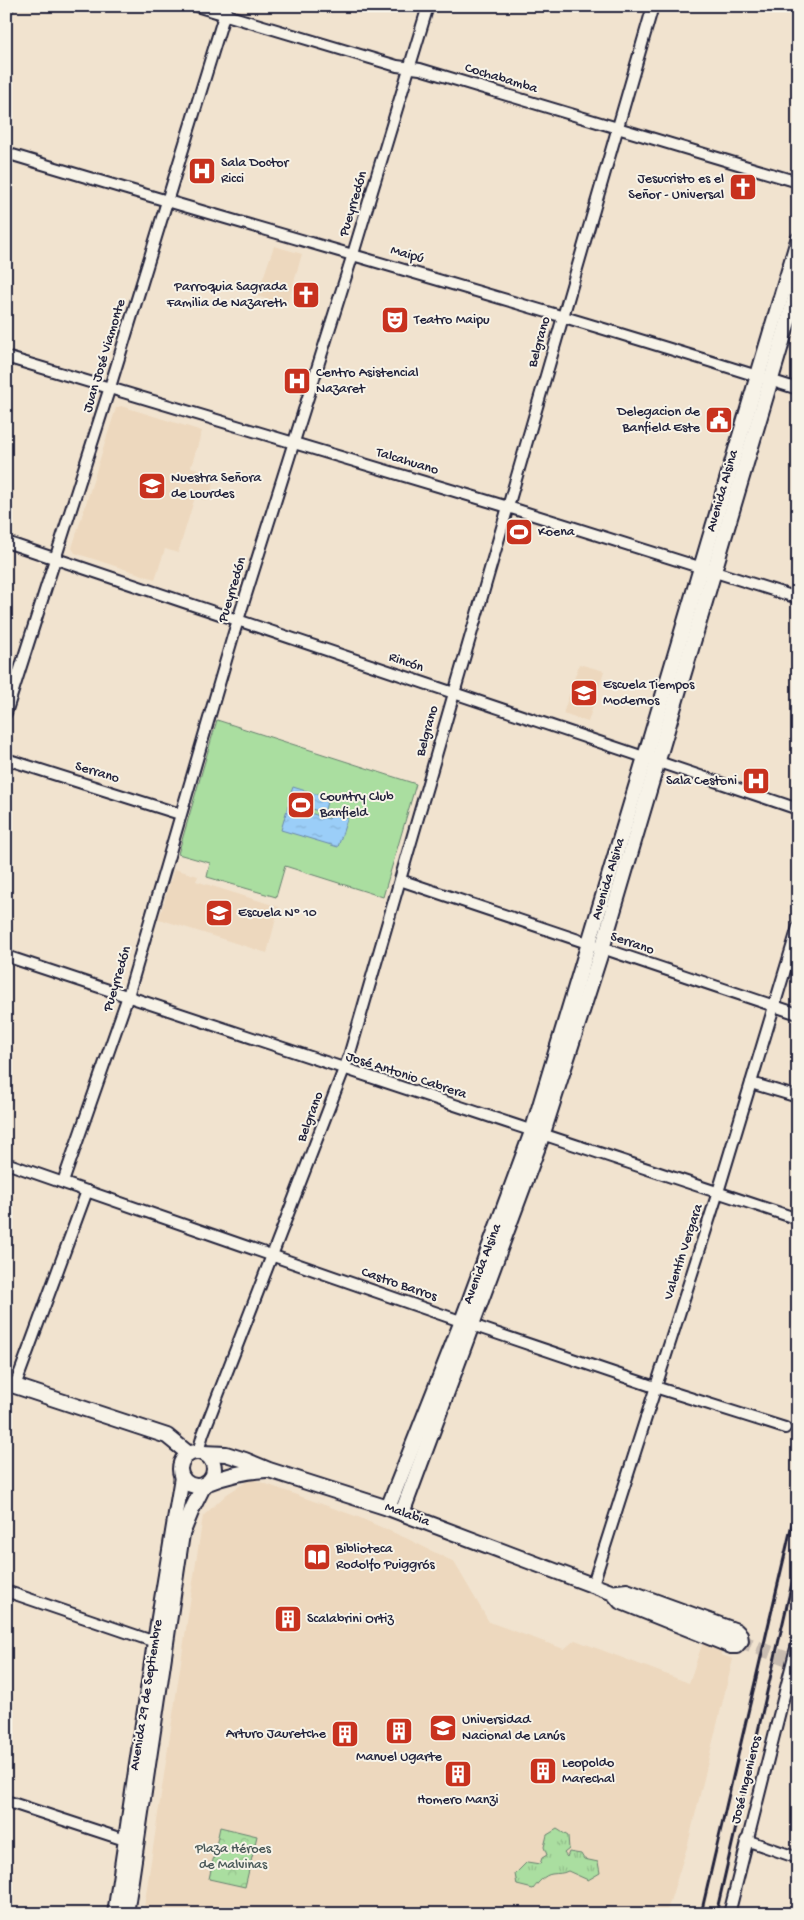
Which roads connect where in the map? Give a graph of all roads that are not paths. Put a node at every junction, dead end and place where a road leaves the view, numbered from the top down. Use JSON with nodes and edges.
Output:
{"nodes":[{"id":1,"x":8,"y":6,"type":"edge"},
{"id":2,"x":196,"y":6,"type":"edge"},
{"id":3,"x":428,"y":6,"type":"edge"},
{"id":4,"x":653,"y":6,"type":"edge"},
{"id":5,"x":226,"y":11,"type":"edge"},
{"id":6,"x":6,"y":12,"type":"edge"},
{"id":7,"x":410,"y":68,"type":"junction"},
{"id":8,"x":618,"y":129,"type":"junction"},
{"id":9,"x":6,"y":153,"type":"edge"},
{"id":10,"x":798,"y":182,"type":"edge"},
{"id":11,"x":167,"y":202,"type":"junction"},
{"id":12,"x":798,"y":240,"type":"edge"},
{"id":13,"x":353,"y":254,"type":"junction"},
{"id":14,"x":798,"y":288,"type":"edge"},
{"id":15,"x":562,"y":315,"type":"junction"},
{"id":16,"x":6,"y":357,"type":"edge"},
{"id":17,"x":764,"y":378,"type":"junction"},
{"id":18,"x":110,"y":387,"type":"junction"},
{"id":19,"x":798,"y":389,"type":"edge"},
{"id":20,"x":293,"y":443,"type":"junction"},
{"id":21,"x":508,"y":507,"type":"junction"},
{"id":22,"x":6,"y":542,"type":"edge"},
{"id":23,"x":54,"y":559,"type":"junction"},
{"id":24,"x":707,"y":569,"type":"junction"},
{"id":25,"x":798,"y":598,"type":"edge"},
{"id":26,"x":238,"y":620,"type":"junction"},
{"id":27,"x":453,"y":693,"type":"junction"},
{"id":28,"x":6,"y":713,"type":"edge"},
{"id":29,"x":6,"y":759,"type":"edge"},
{"id":30,"x":651,"y":759,"type":"junction"},
{"id":31,"x":798,"y":808,"type":"edge"},
{"id":32,"x":180,"y":814,"type":"junction"},
{"id":33,"x":400,"y":880,"type":"junction"},
{"id":34,"x":798,"y":927,"type":"edge"},
{"id":35,"x":595,"y":946,"type":"junction"},
{"id":36,"x":6,"y":956,"type":"edge"},
{"id":37,"x":128,"y":996,"type":"junction"},
{"id":38,"x":774,"y":1007,"type":"junction"},
{"id":39,"x":798,"y":1014,"type":"edge"},
{"id":40,"x":344,"y":1070,"type":"junction"},
{"id":41,"x":751,"y":1084,"type":"junction"},
{"id":42,"x":798,"y":1097,"type":"edge"},
{"id":43,"x":537,"y":1134,"type":"junction"},
{"id":44,"x":6,"y":1163,"type":"edge"},
{"id":45,"x":64,"y":1182,"type":"junction"},
{"id":46,"x":87,"y":1191,"type":"junction"},
{"id":47,"x":718,"y":1192,"type":"junction"},
{"id":48,"x":798,"y":1219,"type":"edge"},
{"id":49,"x":271,"y":1256,"type":"junction"},
{"id":50,"x":467,"y":1323,"type":"junction"},
{"id":51,"x":11,"y":1384,"type":"edge"},
{"id":52,"x":655,"y":1387,"type":"junction"},
{"id":53,"x":785,"y":1428,"type":"dead end"},
{"id":54,"x":196,"y":1453,"type":"junction"},
{"id":55,"x":269,"y":1470,"type":"junction"},
{"id":56,"x":182,"y":1477,"type":"junction"},
{"id":57,"x":206,"y":1484,"type":"junction"},
{"id":58,"x":388,"y":1508,"type":"junction"},
{"id":59,"x":402,"y":1513,"type":"junction"},
{"id":60,"x":593,"y":1584,"type":"junction"},
{"id":61,"x":6,"y":1591,"type":"edge"},
{"id":62,"x":609,"y":1591,"type":"junction"},
{"id":63,"x":738,"y":1640,"type":"tunnel mouth"},
{"id":64,"x":798,"y":1640,"type":"edge"},
{"id":65,"x":160,"y":1643,"type":"junction"},
{"id":66,"x":796,"y":1653,"type":"edge"},
{"id":67,"x":794,"y":1670,"type":"edge"},
{"id":68,"x":6,"y":1800,"type":"edge"},
{"id":69,"x":746,"y":1840,"type":"junction"},
{"id":70,"x":131,"y":1842,"type":"junction"},
{"id":71,"x":798,"y":1858,"type":"edge"},
{"id":72,"x":114,"y":1914,"type":"edge"},
{"id":73,"x":126,"y":1914,"type":"edge"},
{"id":74,"x":729,"y":1914,"type":"edge"}],
"edges":[{"from":1,"to":6,"type":"street"},
{"from":2,"to":5,"type":"street","name":"Cochabamba"},
{"from":3,"to":7,"type":"street","name":"Pueyrredón"},
{"from":4,"to":8,"type":"street","name":"Belgrano"},
{"from":5,"to":7,"type":"street","name":"Cochabamba"},
{"from":5,"to":11,"type":"street","name":"Juan José Viamonte"},
{"from":7,"to":8,"type":"street","name":"Cochabamba"},
{"from":7,"to":13,"type":"street","name":"Pueyrredón"},
{"from":8,"to":10,"type":"street","name":"Cochabamba"},
{"from":8,"to":15,"type":"street","name":"Belgrano"},
{"from":9,"to":11,"type":"street","name":"Maipú"},
{"from":11,"to":13,"type":"street","name":"Maipú"},
{"from":11,"to":18,"type":"street","name":"Juan José Viamonte"},
{"from":12,"to":17,"type":"main road","name":"Avenida Alsina"},
{"from":13,"to":15,"type":"street","name":"Maipú"},
{"from":13,"to":20,"type":"street","name":"Pueyrredón"},
{"from":14,"to":17,"type":"main road","name":"Avenida Alsina"},
{"from":15,"to":17,"type":"street","name":"Maipú"},
{"from":15,"to":21,"type":"street","name":"Belgrano"},
{"from":16,"to":18,"type":"street","name":"Talcahuano"},
{"from":17,"to":19,"type":"street","name":"Maipú"},
{"from":17,"to":24,"type":"main road","name":"Avenida Alsina"},
{"from":18,"to":20,"type":"street","name":"Talcahuano"},
{"from":18,"to":23,"type":"street","name":"Juan José Viamonte"},
{"from":20,"to":21,"type":"street","name":"Talcahuano"},
{"from":20,"to":26,"type":"street","name":"Pueyrredón"},
{"from":21,"to":24,"type":"street","name":"Talcahuano"},
{"from":21,"to":27,"type":"street","name":"Belgrano"},
{"from":22,"to":23,"type":"street","name":"Rincón"},
{"from":23,"to":26,"type":"street","name":"Rincón"},
{"from":23,"to":28,"type":"street","name":"Juan José Viamonte"},
{"from":24,"to":25,"type":"street","name":"Talcahuano"},
{"from":24,"to":30,"type":"main road","name":"Avenida Alsina"},
{"from":26,"to":27,"type":"street","name":"Rincón"},
{"from":26,"to":32,"type":"street","name":"Pueyrredón"},
{"from":27,"to":30,"type":"street","name":"Rincón"},
{"from":27,"to":33,"type":"street","name":"Belgrano"},
{"from":29,"to":32,"type":"street","name":"Serrano"},
{"from":30,"to":31,"type":"street","name":"Rincón"},
{"from":30,"to":35,"type":"main road","name":"Avenida Alsina"},
{"from":32,"to":37,"type":"street","name":"Pueyrredón"},
{"from":33,"to":35,"type":"street","name":"Serrano"},
{"from":33,"to":40,"type":"street","name":"Belgrano"},
{"from":34,"to":38,"type":"street","name":"Valentín Vergara"},
{"from":35,"to":38,"type":"street","name":"Serrano"},
{"from":35,"to":43,"type":"main road","name":"Avenida Alsina"},
{"from":36,"to":37,"type":"street","name":"José Antonio Cabrera"},
{"from":37,"to":40,"type":"street","name":"José Antonio Cabrera"},
{"from":37,"to":45,"type":"street","name":"Pueyrredón"},
{"from":38,"to":39,"type":"street","name":"Serrano"},
{"from":38,"to":41,"type":"street","name":"Valentín Vergara"},
{"from":40,"to":43,"type":"street","name":"José Antonio Cabrera"},
{"from":40,"to":49,"type":"street","name":"Belgrano"},
{"from":41,"to":42,"type":"street"},
{"from":41,"to":47,"type":"street","name":"Valentín Vergara"},
{"from":43,"to":47,"type":"street","name":"José Antonio Cabrera"},
{"from":43,"to":50,"type":"main road","name":"Avenida Alsina"},
{"from":44,"to":45,"type":"street","name":"Castro Barros"},
{"from":45,"to":46,"type":"street","name":"Castro Barros"},
{"from":46,"to":49,"type":"street","name":"Castro Barros"},
{"from":46,"to":51,"type":"street"},
{"from":47,"to":48,"type":"street","name":"José Antonio Cabrera"},
{"from":47,"to":52,"type":"street","name":"Valentín Vergara"},
{"from":49,"to":50,"type":"street","name":"Castro Barros"},
{"from":49,"to":54,"type":"street","name":"Belgrano"},
{"from":50,"to":52,"type":"street","name":"Castro Barros"},
{"from":50,"to":58,"type":"main road","name":"Avenida Alsina"},
{"from":50,"to":59,"type":"main road","name":"Avenida Alsina"},
{"from":51,"to":54,"type":"main road"},
{"from":52,"to":53,"type":"street","name":"Castro Barros"},
{"from":52,"to":60,"type":"street","name":"Valentín Vergara"},
{"from":54,"to":55,"type":"main road","name":"Malabia"},
{"from":54,"to":56,"type":"main road"},
{"from":54,"to":57,"type":"main road"},
{"from":55,"to":57,"type":"main road"},
{"from":55,"to":58,"type":"main road","name":"Malabia"},
{"from":56,"to":57,"type":"main road"},
{"from":56,"to":65,"type":"main road","name":"Avenida 29 de Septiembre"},
{"from":57,"to":65,"type":"main road","name":"Avenida 29 de Septiembre"},
{"from":58,"to":59,"type":"main road","name":"Malabia"},
{"from":59,"to":60,"type":"main road","name":"Malabia"},
{"from":60,"to":62,"type":"main road","name":"Malabia"},
{"from":61,"to":65,"type":"street"},
{"from":62,"to":62,"type":"street","name":"Malabia"},
{"from":62,"to":63,"type":"main road","name":"Malabia"},
{"from":64,"to":66,"type":"street","name":"José Ingenieros"},
{"from":65,"to":70,"type":"main road","name":"Avenida 29 de Septiembre"},
{"from":66,"to":67,"type":"street","name":"José Ingenieros"},
{"from":67,"to":69,"type":"street","name":"José Ingenieros"},
{"from":68,"to":70,"type":"street"},
{"from":69,"to":71,"type":"street"},
{"from":69,"to":74,"type":"street","name":"José Ingenieros"},
{"from":70,"to":72,"type":"main road","name":"Avenida 29 de Septiembre"},
{"from":70,"to":73,"type":"main road","name":"Avenida 29 de Septiembre"}]}
